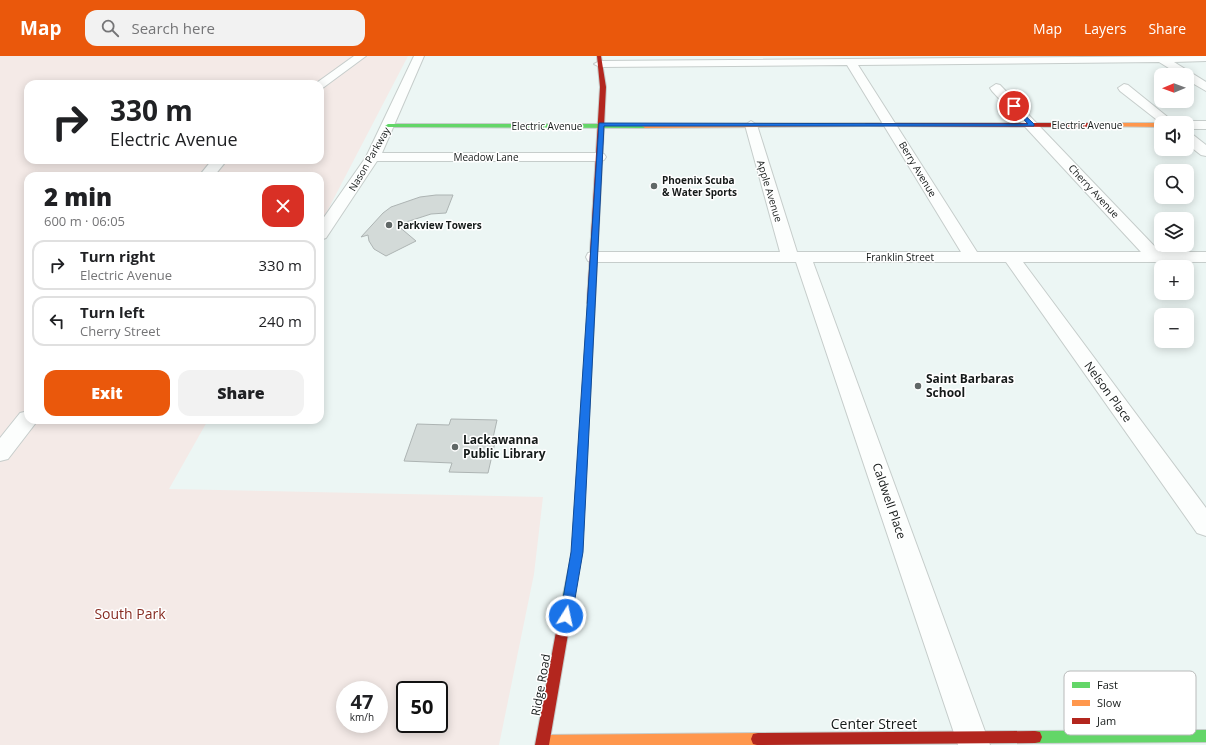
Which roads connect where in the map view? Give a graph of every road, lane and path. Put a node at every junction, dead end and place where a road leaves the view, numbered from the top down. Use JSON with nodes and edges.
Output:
{"nodes":[{"id":1,"x":361,"y":56,"type":"edge"},
{"id":2,"x":419,"y":56,"type":"edge"},
{"id":3,"x":1160,"y":57,"type":"edge"},
{"id":4,"x":871,"y":58,"type":"edge"},
{"id":5,"x":1024,"y":58,"type":"edge"},
{"id":6,"x":1206,"y":58,"type":"edge"},
{"id":7,"x":599,"y":60,"type":"edge"},
{"id":8,"x":850,"y":61,"type":"junction"},
{"id":9,"x":324,"y":82,"type":"edge"},
{"id":10,"x":1206,"y":87,"type":"edge"},
{"id":11,"x":996,"y":88,"type":"dead end"},
{"id":12,"x":1124,"y":88,"type":"dead end"},
{"id":13,"x":1160,"y":116,"type":"edge"},
{"id":14,"x":601,"y":124,"type":"junction"},
{"id":15,"x":750,"y":125,"type":"junction"},
{"id":16,"x":891,"y":125,"type":"junction"},
{"id":17,"x":1032,"y":125,"type":"junction"},
{"id":18,"x":1154,"y":125,"type":"edge"},
{"id":19,"x":1194,"y":125,"type":"edge"},
{"id":20,"x":1206,"y":125,"type":"edge"},
{"id":21,"x":388,"y":126,"type":"junction"},
{"id":22,"x":1194,"y":143,"type":"edge"},
{"id":23,"x":1206,"y":152,"type":"edge"},
{"id":24,"x":373,"y":156,"type":"junction"},
{"id":25,"x":599,"y":157,"type":"junction"},
{"id":26,"x":216,"y":164,"type":"edge"},
{"id":27,"x":210,"y":172,"type":"edge"},
{"id":28,"x":324,"y":229,"type":"edge"},
{"id":29,"x":594,"y":257,"type":"junction"},
{"id":30,"x":797,"y":257,"type":"junction"},
{"id":31,"x":972,"y":257,"type":"junction"},
{"id":32,"x":1011,"y":257,"type":"junction"},
{"id":33,"x":1155,"y":257,"type":"junction"},
{"id":34,"x":1206,"y":257,"type":"edge"},
{"id":35,"x":24,"y":423,"type":"edge"},
{"id":36,"x":0,"y":453,"type":"edge"},
{"id":37,"x":1206,"y":526,"type":"edge"},
{"id":38,"x":1206,"y":736,"type":"edge"},
{"id":39,"x":973,"y":741,"type":"edge"},
{"id":40,"x":543,"y":743,"type":"edge"}],
"edges":[{"from":1,"to":9,"type":"street"},
{"from":2,"to":21,"type":"street","name":"Nason Parkway"},
{"from":3,"to":5,"type":"street"},
{"from":3,"to":6,"type":"street"},
{"from":3,"to":10,"type":"street"},
{"from":4,"to":5,"type":"street"},
{"from":4,"to":8,"type":"street"},
{"from":7,"to":8,"type":"street"},
{"from":7,"to":14,"type":"street","name":"Ridge Road"},
{"from":8,"to":16,"type":"street","name":"Berry Avenue"},
{"from":11,"to":17,"type":"street","name":"Cherry Avenue"},
{"from":12,"to":13,"type":"street"},
{"from":14,"to":15,"type":"street","name":"Electric Avenue"},
{"from":14,"to":21,"type":"street","name":"Electric Avenue"},
{"from":14,"to":25,"type":"street","name":"Ridge Road"},
{"from":15,"to":16,"type":"street","name":"Electric Avenue"},
{"from":15,"to":30,"type":"street","name":"Apple Avenue"},
{"from":16,"to":17,"type":"street","name":"Electric Avenue"},
{"from":16,"to":31,"type":"street","name":"Berry Avenue"},
{"from":17,"to":18,"type":"street","name":"Electric Avenue"},
{"from":17,"to":33,"type":"street","name":"Cherry Avenue"},
{"from":19,"to":20,"type":"street"},
{"from":21,"to":24,"type":"street","name":"Nason Parkway"},
{"from":22,"to":23,"type":"street"},
{"from":24,"to":25,"type":"street","name":"Meadow Lane"},
{"from":24,"to":28,"type":"street","name":"Nason Parkway"},
{"from":25,"to":29,"type":"street","name":"Ridge Road"},
{"from":26,"to":27,"type":"street"},
{"from":29,"to":30,"type":"street","name":"Franklin Street"},
{"from":29,"to":40,"type":"street","name":"Ridge Road"},
{"from":30,"to":31,"type":"street","name":"Franklin Street"},
{"from":30,"to":39,"type":"street","name":"Caldwell Place"},
{"from":31,"to":32,"type":"street","name":"Franklin Street"},
{"from":32,"to":33,"type":"street","name":"Franklin Street"},
{"from":32,"to":37,"type":"street","name":"Nelson Place"},
{"from":33,"to":34,"type":"street","name":"Franklin Street"},
{"from":35,"to":36,"type":"street"},
{"from":38,"to":39,"type":"street","name":"Center Street"},
{"from":39,"to":40,"type":"street","name":"Center Street"}]}
